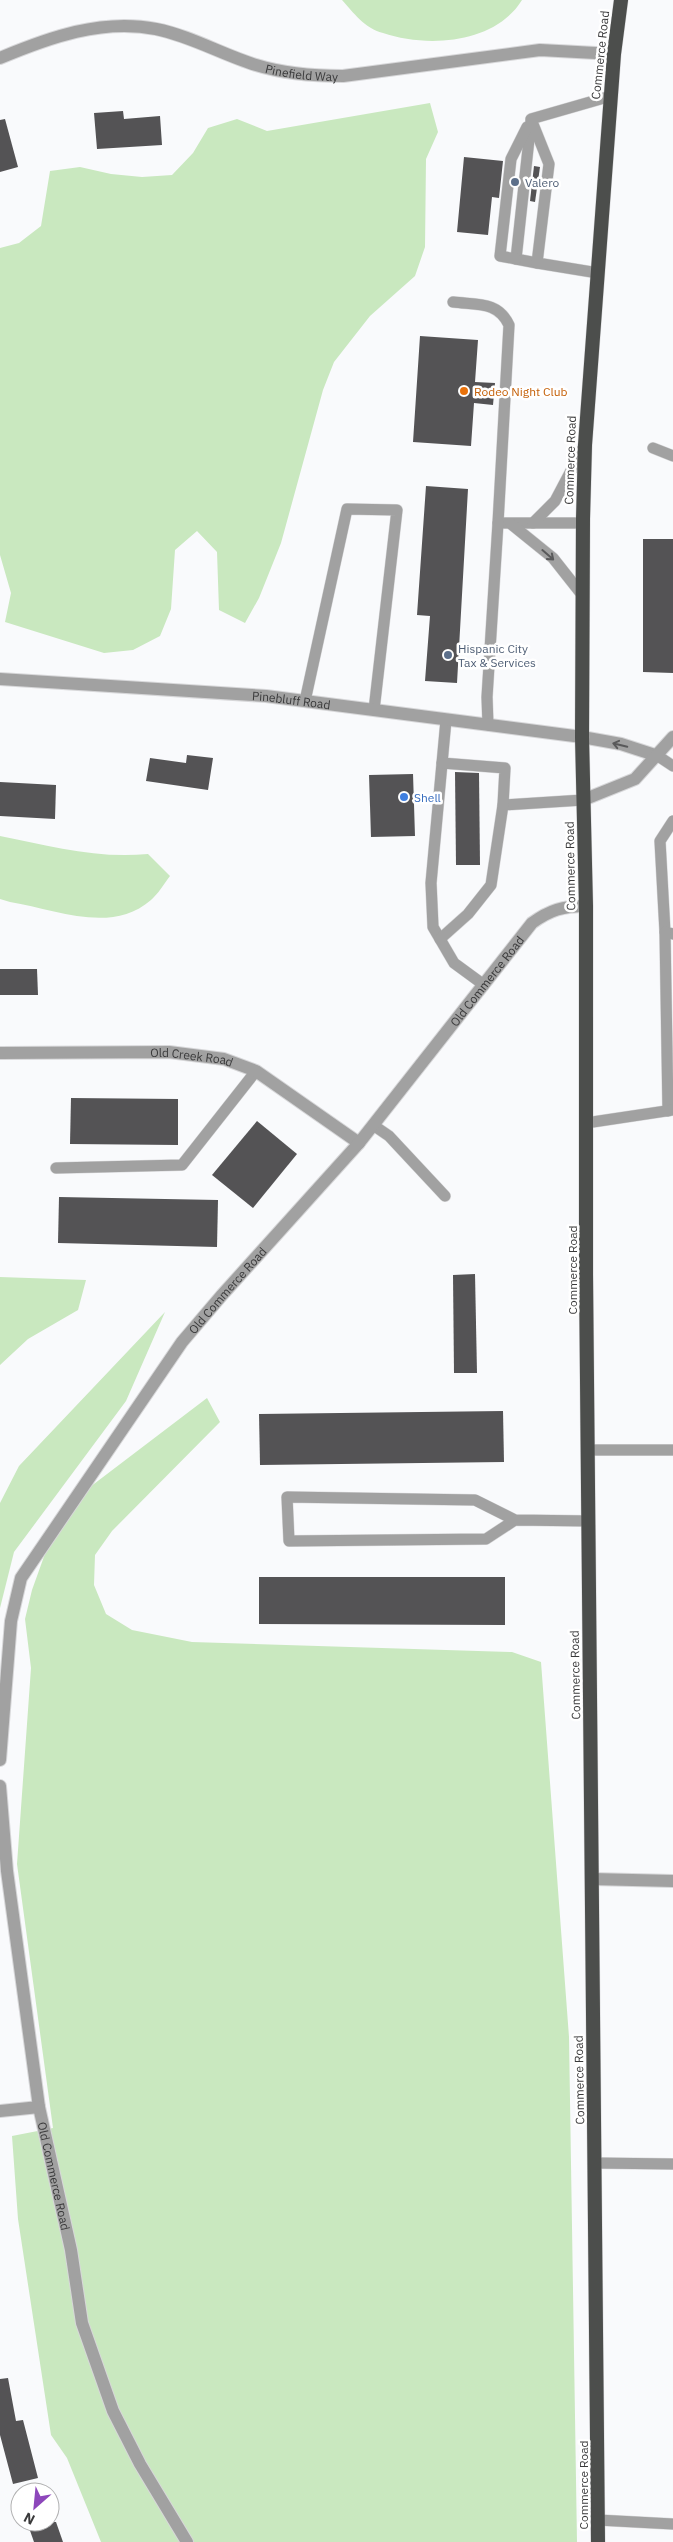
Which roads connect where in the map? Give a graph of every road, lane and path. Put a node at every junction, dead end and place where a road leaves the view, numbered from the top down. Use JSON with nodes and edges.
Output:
{"nodes":[{"id":1,"x":621,"y":0,"type":"edge"},
{"id":2,"x":614,"y":54,"type":"junction"},
{"id":3,"x":0,"y":58,"type":"edge"},
{"id":4,"x":611,"y":96,"type":"junction"},
{"id":5,"x":531,"y":119,"type":"junction"},
{"id":6,"x":516,"y":260,"type":"junction"},
{"id":7,"x":537,"y":263,"type":"junction"},
{"id":8,"x":598,"y":273,"type":"junction"},
{"id":9,"x":453,"y":302,"type":"dead end"},
{"id":10,"x":585,"y":445,"type":"junction"},
{"id":11,"x":653,"y":448,"type":"dead end"},
{"id":12,"x":673,"y":456,"type":"edge"},
{"id":13,"x":498,"y":523,"type":"junction"},
{"id":14,"x":533,"y":523,"type":"junction"},
{"id":15,"x":583,"y":523,"type":"junction"},
{"id":16,"x":511,"y":524,"type":"junction"},
{"id":17,"x":583,"y":596,"type":"junction"},
{"id":18,"x":0,"y":678,"type":"edge"},
{"id":19,"x":305,"y":701,"type":"junction"},
{"id":20,"x":374,"y":710,"type":"junction"},
{"id":21,"x":446,"y":720,"type":"junction"},
{"id":22,"x":488,"y":725,"type":"junction"},
{"id":23,"x":582,"y":737,"type":"junction"},
{"id":24,"x":673,"y":737,"type":"edge"},
{"id":25,"x":658,"y":756,"type":"junction"},
{"id":26,"x":442,"y":764,"type":"junction"},
{"id":27,"x":673,"y":766,"type":"edge"},
{"id":28,"x":583,"y":800,"type":"junction"},
{"id":29,"x":503,"y":805,"type":"junction"},
{"id":30,"x":673,"y":821,"type":"edge"},
{"id":31,"x":586,"y":906,"type":"junction"},
{"id":32,"x":669,"y":933,"type":"edge"},
{"id":33,"x":440,"y":939,"type":"junction"},
{"id":34,"x":484,"y":985,"type":"junction"},
{"id":35,"x":0,"y":1053,"type":"edge"},
{"id":36,"x":256,"y":1071,"type":"junction"},
{"id":37,"x":670,"y":1110,"type":"edge"},
{"id":38,"x":586,"y":1123,"type":"junction"},
{"id":39,"x":374,"y":1125,"type":"junction"},
{"id":40,"x":359,"y":1143,"type":"junction"},
{"id":41,"x":56,"y":1168,"type":"dead end"},
{"id":42,"x":445,"y":1196,"type":"dead end"},
{"id":43,"x":588,"y":1450,"type":"junction"},
{"id":44,"x":673,"y":1450,"type":"edge"},
{"id":45,"x":515,"y":1520,"type":"junction"},
{"id":46,"x":589,"y":1521,"type":"junction"},
{"id":47,"x":0,"y":1760,"type":"edge"},
{"id":48,"x":0,"y":1786,"type":"edge"},
{"id":49,"x":592,"y":1879,"type":"junction"},
{"id":50,"x":673,"y":1881,"type":"edge"},
{"id":51,"x":39,"y":2107,"type":"junction"},
{"id":52,"x":0,"y":2111,"type":"edge"},
{"id":53,"x":595,"y":2163,"type":"junction"},
{"id":54,"x":673,"y":2164,"type":"edge"},
{"id":55,"x":598,"y":2520,"type":"junction"},
{"id":56,"x":673,"y":2524,"type":"edge"},
{"id":57,"x":186,"y":2542,"type":"edge"},
{"id":58,"x":598,"y":2542,"type":"edge"}],
"edges":[{"from":1,"to":2,"type":"highway","name":"Commerce Road"},
{"from":2,"to":3,"type":"street","name":"Pinefield Way"},
{"from":2,"to":4,"type":"highway","name":"Commerce Road"},
{"from":4,"to":5,"type":"lane"},
{"from":4,"to":8,"type":"highway","name":"Commerce Road"},
{"from":5,"to":6,"type":"lane"},
{"from":5,"to":6,"type":"lane"},
{"from":5,"to":7,"type":"lane"},
{"from":6,"to":7,"type":"lane"},
{"from":7,"to":8,"type":"lane"},
{"from":8,"to":10,"type":"highway","name":"Commerce Road"},
{"from":9,"to":13,"type":"lane"},
{"from":10,"to":14,"type":"lane"},
{"from":10,"to":15,"type":"highway","name":"Commerce Road"},
{"from":11,"to":12,"type":"lane"},
{"from":13,"to":16,"type":"lane"},
{"from":13,"to":22,"type":"lane"},
{"from":14,"to":15,"type":"lane"},
{"from":14,"to":16,"type":"lane"},
{"from":15,"to":17,"type":"highway","name":"Commerce Road"},
{"from":16,"to":17,"type":"lane","one_way":true},
{"from":17,"to":23,"type":"highway","name":"Commerce Road"},
{"from":18,"to":19,"type":"street","name":"Pinebluff Road"},
{"from":19,"to":20,"type":"street","name":"Pinebluff Road"},
{"from":19,"to":20,"type":"lane"},
{"from":20,"to":21,"type":"street","name":"Pinebluff Road"},
{"from":21,"to":22,"type":"street","name":"Pinebluff Road"},
{"from":21,"to":26,"type":"lane"},
{"from":22,"to":23,"type":"street","name":"Pinebluff Road"},
{"from":25,"to":23,"type":"street","name":"Pinebluff Road","one_way":true},
{"from":23,"to":28,"type":"highway","name":"Commerce Road"},
{"from":24,"to":25,"type":"street"},
{"from":25,"to":27,"type":"lane"},
{"from":25,"to":28,"type":"street"},
{"from":26,"to":29,"type":"lane"},
{"from":26,"to":33,"type":"lane"},
{"from":28,"to":29,"type":"lane"},
{"from":28,"to":31,"type":"highway","name":"Commerce Road"},
{"from":29,"to":33,"type":"lane"},
{"from":30,"to":32,"type":"lane"},
{"from":31,"to":34,"type":"street","name":"Old Commerce Road"},
{"from":31,"to":38,"type":"highway","name":"Commerce Road"},
{"from":32,"to":37,"type":"lane"},
{"from":33,"to":34,"type":"lane"},
{"from":34,"to":39,"type":"street","name":"Old Commerce Road"},
{"from":35,"to":36,"type":"street","name":"Old Creek Road"},
{"from":36,"to":40,"type":"street","name":"Old Creek Road"},
{"from":36,"to":41,"type":"lane"},
{"from":37,"to":38,"type":"lane"},
{"from":38,"to":43,"type":"highway","name":"Commerce Road"},
{"from":39,"to":40,"type":"street","name":"Old Commerce Road"},
{"from":39,"to":42,"type":"lane"},
{"from":40,"to":47,"type":"street","name":"Old Commerce Road"},
{"from":43,"to":44,"type":"lane"},
{"from":43,"to":46,"type":"highway","name":"Commerce Road"},
{"from":45,"to":45,"type":"lane"},
{"from":45,"to":46,"type":"lane"},
{"from":46,"to":49,"type":"highway","name":"Commerce Road"},
{"from":48,"to":51,"type":"street","name":"Old Commerce Road"},
{"from":49,"to":50,"type":"street"},
{"from":49,"to":53,"type":"highway","name":"Commerce Road"},
{"from":51,"to":52,"type":"street"},
{"from":51,"to":57,"type":"street","name":"Old Commerce Road"},
{"from":53,"to":54,"type":"lane"},
{"from":53,"to":55,"type":"highway","name":"Commerce Road"},
{"from":55,"to":56,"type":"lane"},
{"from":55,"to":58,"type":"highway","name":"Commerce Road"}]}
